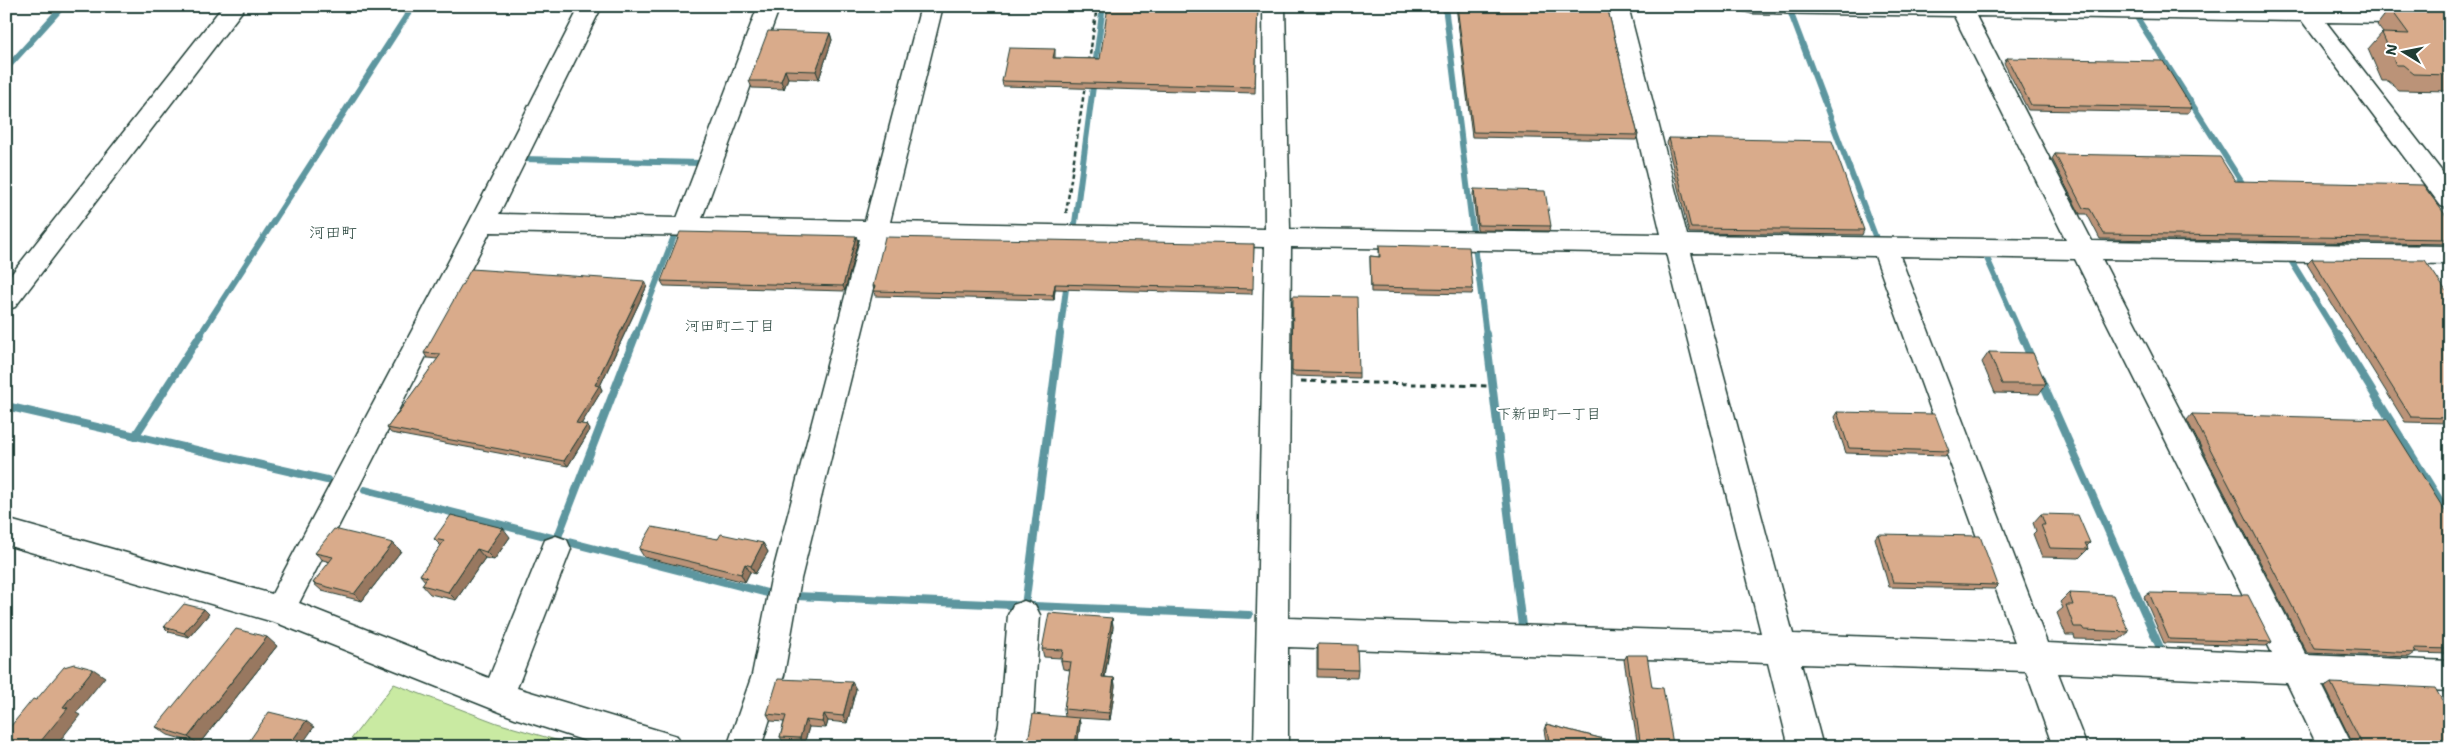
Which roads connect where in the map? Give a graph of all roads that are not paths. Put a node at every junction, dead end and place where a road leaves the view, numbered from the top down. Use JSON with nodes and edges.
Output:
{"nodes":[{"id":1,"x":235,"y":6,"type":"edge"},
{"id":2,"x":591,"y":6,"type":"edge"},
{"id":3,"x":769,"y":6,"type":"edge"},
{"id":4,"x":932,"y":6,"type":"edge"},
{"id":5,"x":1274,"y":6,"type":"edge"},
{"id":6,"x":1617,"y":6,"type":"edge"},
{"id":7,"x":1752,"y":6,"type":"edge"},
{"id":8,"x":1961,"y":8,"type":"edge"},
{"id":9,"x":2306,"y":11,"type":"edge"},
{"id":10,"x":2419,"y":12,"type":"edge"},
{"id":11,"x":2450,"y":17,"type":"edge"},
{"id":12,"x":2450,"y":200,"type":"edge"},
{"id":13,"x":482,"y":222,"type":"junction"},
{"id":14,"x":687,"y":225,"type":"junction"},
{"id":15,"x":875,"y":229,"type":"junction"},
{"id":16,"x":1278,"y":238,"type":"junction"},
{"id":17,"x":1676,"y":243,"type":"junction"},
{"id":18,"x":1884,"y":247,"type":"junction"},
{"id":19,"x":2083,"y":250,"type":"junction"},
{"id":20,"x":2450,"y":256,"type":"edge"},
{"id":21,"x":6,"y":300,"type":"edge"},
{"id":22,"x":6,"y":532,"type":"edge"},
{"id":23,"x":556,"y":549,"type":"dead end"},
{"id":24,"x":280,"y":610,"type":"junction"},
{"id":25,"x":1024,"y":615,"type":"dead end"},
{"id":26,"x":1272,"y":632,"type":"junction"},
{"id":27,"x":1780,"y":648,"type":"junction"},
{"id":28,"x":2038,"y":657,"type":"junction"},
{"id":29,"x":2295,"y":669,"type":"junction"},
{"id":30,"x":2450,"y":676,"type":"edge"},
{"id":31,"x":498,"y":696,"type":"junction"},
{"id":32,"x":665,"y":747,"type":"edge"},
{"id":33,"x":744,"y":747,"type":"edge"},
{"id":34,"x":1012,"y":747,"type":"edge"},
{"id":35,"x":1271,"y":747,"type":"edge"},
{"id":36,"x":1806,"y":747,"type":"edge"},
{"id":37,"x":2070,"y":747,"type":"edge"},
{"id":38,"x":2336,"y":747,"type":"edge"}],
"edges":[{"from":1,"to":21,"type":"street"},
{"from":2,"to":13,"type":"street"},
{"from":3,"to":14,"type":"street"},
{"from":4,"to":15,"type":"street"},
{"from":5,"to":16,"type":"street"},
{"from":6,"to":17,"type":"street"},
{"from":7,"to":8,"type":"street"},
{"from":8,"to":9,"type":"street"},
{"from":8,"to":19,"type":"street"},
{"from":9,"to":10,"type":"street"},
{"from":9,"to":12,"type":"street"},
{"from":10,"to":11,"type":"street"},
{"from":13,"to":14,"type":"street"},
{"from":13,"to":24,"type":"street"},
{"from":14,"to":15,"type":"street"},
{"from":15,"to":16,"type":"street"},
{"from":15,"to":33,"type":"street"},
{"from":16,"to":17,"type":"street"},
{"from":16,"to":26,"type":"street"},
{"from":17,"to":18,"type":"street"},
{"from":17,"to":27,"type":"street"},
{"from":18,"to":19,"type":"street"},
{"from":18,"to":28,"type":"street"},
{"from":19,"to":20,"type":"street"},
{"from":19,"to":29,"type":"street"},
{"from":22,"to":24,"type":"street"},
{"from":23,"to":31,"type":"street"},
{"from":24,"to":31,"type":"street"},
{"from":25,"to":34,"type":"street"},
{"from":26,"to":27,"type":"street"},
{"from":26,"to":35,"type":"street"},
{"from":27,"to":28,"type":"street"},
{"from":27,"to":36,"type":"street"},
{"from":28,"to":29,"type":"street"},
{"from":28,"to":37,"type":"street"},
{"from":29,"to":30,"type":"street"},
{"from":29,"to":38,"type":"street"},
{"from":31,"to":32,"type":"street"}]}
